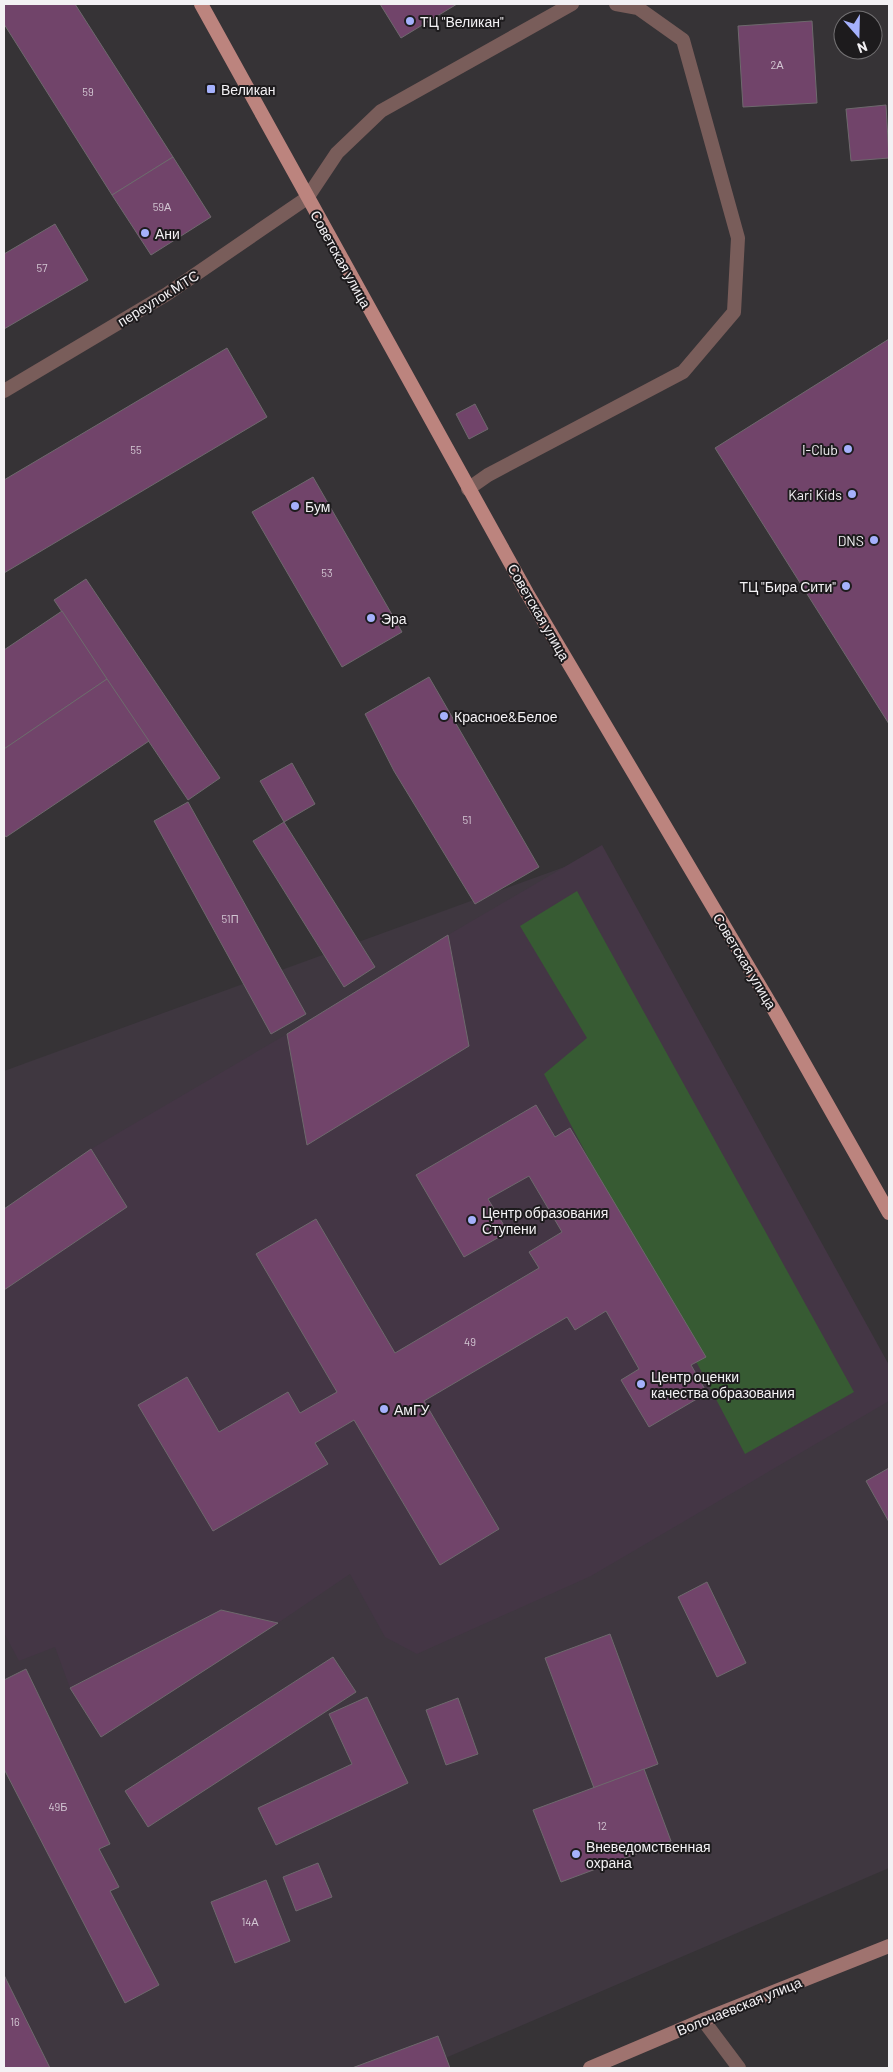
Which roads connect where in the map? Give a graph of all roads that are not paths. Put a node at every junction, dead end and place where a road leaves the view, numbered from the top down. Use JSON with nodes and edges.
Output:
{"nodes":[{"id":1,"x":201,"y":4,"type":"edge"},
{"id":2,"x":572,"y":4,"type":"edge"},
{"id":3,"x":616,"y":4,"type":"edge"},
{"id":4,"x":307,"y":198,"type":"junction"},
{"id":5,"x":4,"y":391,"type":"edge"},
{"id":6,"x":468,"y":489,"type":"junction"},
{"id":7,"x":889,"y":1213,"type":"edge"},
{"id":8,"x":889,"y":1946,"type":"edge"},
{"id":9,"x":703,"y":2020,"type":"junction"},
{"id":10,"x":590,"y":2068,"type":"edge"},
{"id":11,"x":739,"y":2068,"type":"edge"}],
"edges":[{"from":1,"to":4,"type":"main road","name":"Советская улица"},
{"from":2,"to":4,"type":"street"},
{"from":3,"to":6,"type":"street"},
{"from":4,"to":5,"type":"street","name":"переулок МТС"},
{"from":4,"to":6,"type":"main road","name":"Советская улица"},
{"from":6,"to":7,"type":"main road","name":"Советская улица"},
{"from":8,"to":9,"type":"main road","name":"Волочаевская улица"},
{"from":9,"to":10,"type":"main road","name":"Волочаевская улица"},
{"from":9,"to":11,"type":"street"}]}
